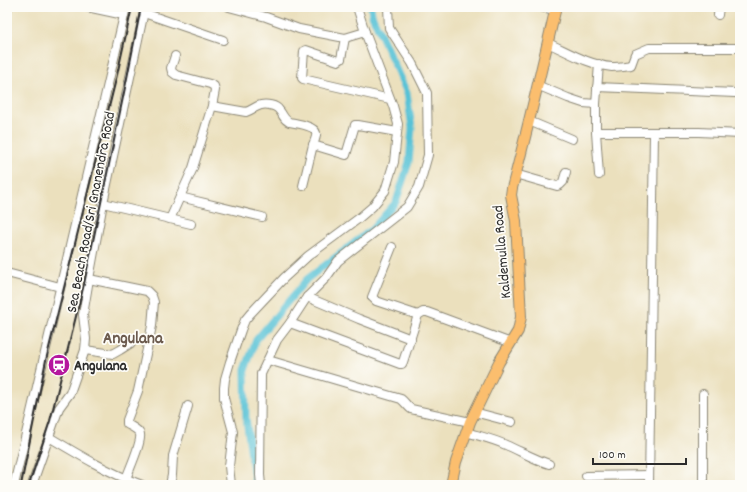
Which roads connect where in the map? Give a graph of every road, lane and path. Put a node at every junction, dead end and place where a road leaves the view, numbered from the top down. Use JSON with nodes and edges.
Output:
{"nodes":[{"id":1,"x":87,"y":7,"type":"edge"},
{"id":2,"x":229,"y":7,"type":"edge"},
{"id":3,"x":357,"y":7,"type":"edge"},
{"id":4,"x":388,"y":7,"type":"edge"},
{"id":5,"x":541,"y":7,"type":"edge"},
{"id":6,"x":556,"y":8,"type":"edge"},
{"id":7,"x":145,"y":10,"type":"edge"},
{"id":8,"x":125,"y":11,"type":"edge"},
{"id":9,"x":365,"y":32,"type":"junction"},
{"id":10,"x":345,"y":38,"type":"junction"},
{"id":11,"x":223,"y":40,"type":"dead end"},
{"id":12,"x":548,"y":43,"type":"junction"},
{"id":13,"x":740,"y":48,"type":"edge"},
{"id":14,"x":174,"y":56,"type":"dead end"},
{"id":15,"x":599,"y":64,"type":"junction"},
{"id":16,"x":537,"y":85,"type":"junction"},
{"id":17,"x":597,"y":87,"type":"junction"},
{"id":18,"x":735,"y":93,"type":"dead end"},
{"id":19,"x":390,"y":99,"type":"junction"},
{"id":20,"x":596,"y":104,"type":"junction"},
{"id":21,"x":212,"y":106,"type":"junction"},
{"id":22,"x":529,"y":121,"type":"junction"},
{"id":23,"x":397,"y":132,"type":"junction"},
{"id":24,"x":596,"y":132,"type":"junction"},
{"id":25,"x":654,"y":132,"type":"junction"},
{"id":26,"x":740,"y":134,"type":"edge"},
{"id":27,"x":572,"y":139,"type":"dead end"},
{"id":28,"x":313,"y":145,"type":"junction"},
{"id":29,"x":566,"y":172,"type":"dead end"},
{"id":30,"x":515,"y":174,"type":"junction"},
{"id":31,"x":598,"y":175,"type":"dead end"},
{"id":32,"x":303,"y":186,"type":"dead end"},
{"id":33,"x":180,"y":196,"type":"junction"},
{"id":34,"x":103,"y":203,"type":"junction"},
{"id":35,"x":262,"y":218,"type":"dead end"},
{"id":36,"x":170,"y":219,"type":"junction"},
{"id":37,"x":191,"y":224,"type":"dead end"},
{"id":38,"x":392,"y":247,"type":"dead end"},
{"id":39,"x":7,"y":273,"type":"edge"},
{"id":40,"x":89,"y":278,"type":"junction"},
{"id":41,"x":60,"y":287,"type":"junction"},
{"id":42,"x":307,"y":297,"type":"junction"},
{"id":43,"x":418,"y":315,"type":"junction"},
{"id":44,"x":290,"y":323,"type":"junction"},
{"id":45,"x":411,"y":339,"type":"junction"},
{"id":46,"x":130,"y":343,"type":"dead end"},
{"id":47,"x":511,"y":343,"type":"junction"},
{"id":48,"x":85,"y":350,"type":"junction"},
{"id":49,"x":268,"y":360,"type":"junction"},
{"id":50,"x":703,"y":394,"type":"dead end"},
{"id":51,"x":188,"y":406,"type":"dead end"},
{"id":52,"x":474,"y":412,"type":"junction"},
{"id":53,"x":470,"y":422,"type":"junction"},
{"id":54,"x":512,"y":422,"type":"dead end"},
{"id":55,"x":466,"y":432,"type":"junction"},
{"id":56,"x":49,"y":437,"type":"junction"},
{"id":57,"x":549,"y":464,"type":"dead end"},
{"id":58,"x":649,"y":475,"type":"junction"},
{"id":59,"x":586,"y":476,"type":"dead end"},
{"id":60,"x":126,"y":479,"type":"junction"},
{"id":61,"x":14,"y":485,"type":"edge"},
{"id":62,"x":32,"y":485,"type":"edge"},
{"id":63,"x":142,"y":485,"type":"edge"},
{"id":64,"x":170,"y":485,"type":"edge"},
{"id":65,"x":231,"y":485,"type":"edge"},
{"id":66,"x":261,"y":485,"type":"edge"},
{"id":67,"x":451,"y":485,"type":"edge"},
{"id":68,"x":649,"y":485,"type":"edge"},
{"id":69,"x":703,"y":485,"type":"edge"}],
"edges":[{"from":1,"to":8,"type":"street"},
{"from":2,"to":10,"type":"street"},
{"from":3,"to":9,"type":"street"},
{"from":4,"to":42,"type":"street"},
{"from":5,"to":6,"type":"street"},
{"from":6,"to":12,"type":"main road","name":"Kaldemulla Road"},
{"from":7,"to":11,"type":"street"},
{"from":7,"to":34,"type":"street","name":"Sea Beach Road/Sri Gnanendra Road"},
{"from":8,"to":41,"type":"street"},
{"from":9,"to":10,"type":"street"},
{"from":9,"to":19,"type":"street"},
{"from":10,"to":19,"type":"street"},
{"from":12,"to":15,"type":"street"},
{"from":12,"to":16,"type":"main road","name":"Kaldemulla Road"},
{"from":13,"to":15,"type":"street"},
{"from":14,"to":21,"type":"street"},
{"from":15,"to":17,"type":"street"},
{"from":16,"to":20,"type":"street"},
{"from":16,"to":22,"type":"main road","name":"Kaldemulla Road"},
{"from":17,"to":18,"type":"street"},
{"from":17,"to":20,"type":"street"},
{"from":19,"to":23,"type":"street"},
{"from":20,"to":24,"type":"street"},
{"from":21,"to":28,"type":"street"},
{"from":21,"to":33,"type":"street"},
{"from":22,"to":27,"type":"street"},
{"from":22,"to":30,"type":"main road","name":"Kaldemulla Road"},
{"from":23,"to":28,"type":"street"},
{"from":23,"to":65,"type":"street"},
{"from":24,"to":25,"type":"street"},
{"from":24,"to":31,"type":"street"},
{"from":25,"to":26,"type":"street"},
{"from":25,"to":58,"type":"street"},
{"from":28,"to":32,"type":"street"},
{"from":29,"to":30,"type":"street"},
{"from":30,"to":47,"type":"main road","name":"Kaldemulla Road"},
{"from":33,"to":35,"type":"street"},
{"from":33,"to":36,"type":"street"},
{"from":34,"to":36,"type":"street"},
{"from":34,"to":40,"type":"street","name":"Sea Beach Road/Sri Gnanendra Road"},
{"from":36,"to":37,"type":"street"},
{"from":38,"to":43,"type":"street"},
{"from":39,"to":41,"type":"street"},
{"from":40,"to":48,"type":"street","name":"Sea Beach Road/Sri Gnanendra Road"},
{"from":40,"to":60,"type":"street"},
{"from":41,"to":61,"type":"street"},
{"from":42,"to":44,"type":"street"},
{"from":42,"to":45,"type":"street"},
{"from":43,"to":45,"type":"street"},
{"from":43,"to":47,"type":"street"},
{"from":44,"to":45,"type":"street"},
{"from":44,"to":49,"type":"street"},
{"from":46,"to":48,"type":"street"},
{"from":47,"to":52,"type":"main road","name":"Kaldemulla Road"},
{"from":48,"to":56,"type":"street","name":"Sea Beach Road/Sri Gnanendra Road"},
{"from":49,"to":53,"type":"street"},
{"from":49,"to":66,"type":"street"},
{"from":50,"to":69,"type":"street"},
{"from":51,"to":64,"type":"street"},
{"from":52,"to":53,"type":"main road","name":"Kaldemulla Road"},
{"from":52,"to":54,"type":"street"},
{"from":53,"to":55,"type":"main road","name":"Kaldemulla Road"},
{"from":55,"to":57,"type":"street"},
{"from":55,"to":67,"type":"main road","name":"Kaldemulla Road"},
{"from":56,"to":60,"type":"street"},
{"from":56,"to":62,"type":"street","name":"Sea Beach Road/Sri Gnanendra Road"},
{"from":58,"to":59,"type":"street"},
{"from":58,"to":68,"type":"street"},
{"from":60,"to":63,"type":"street"}]}
